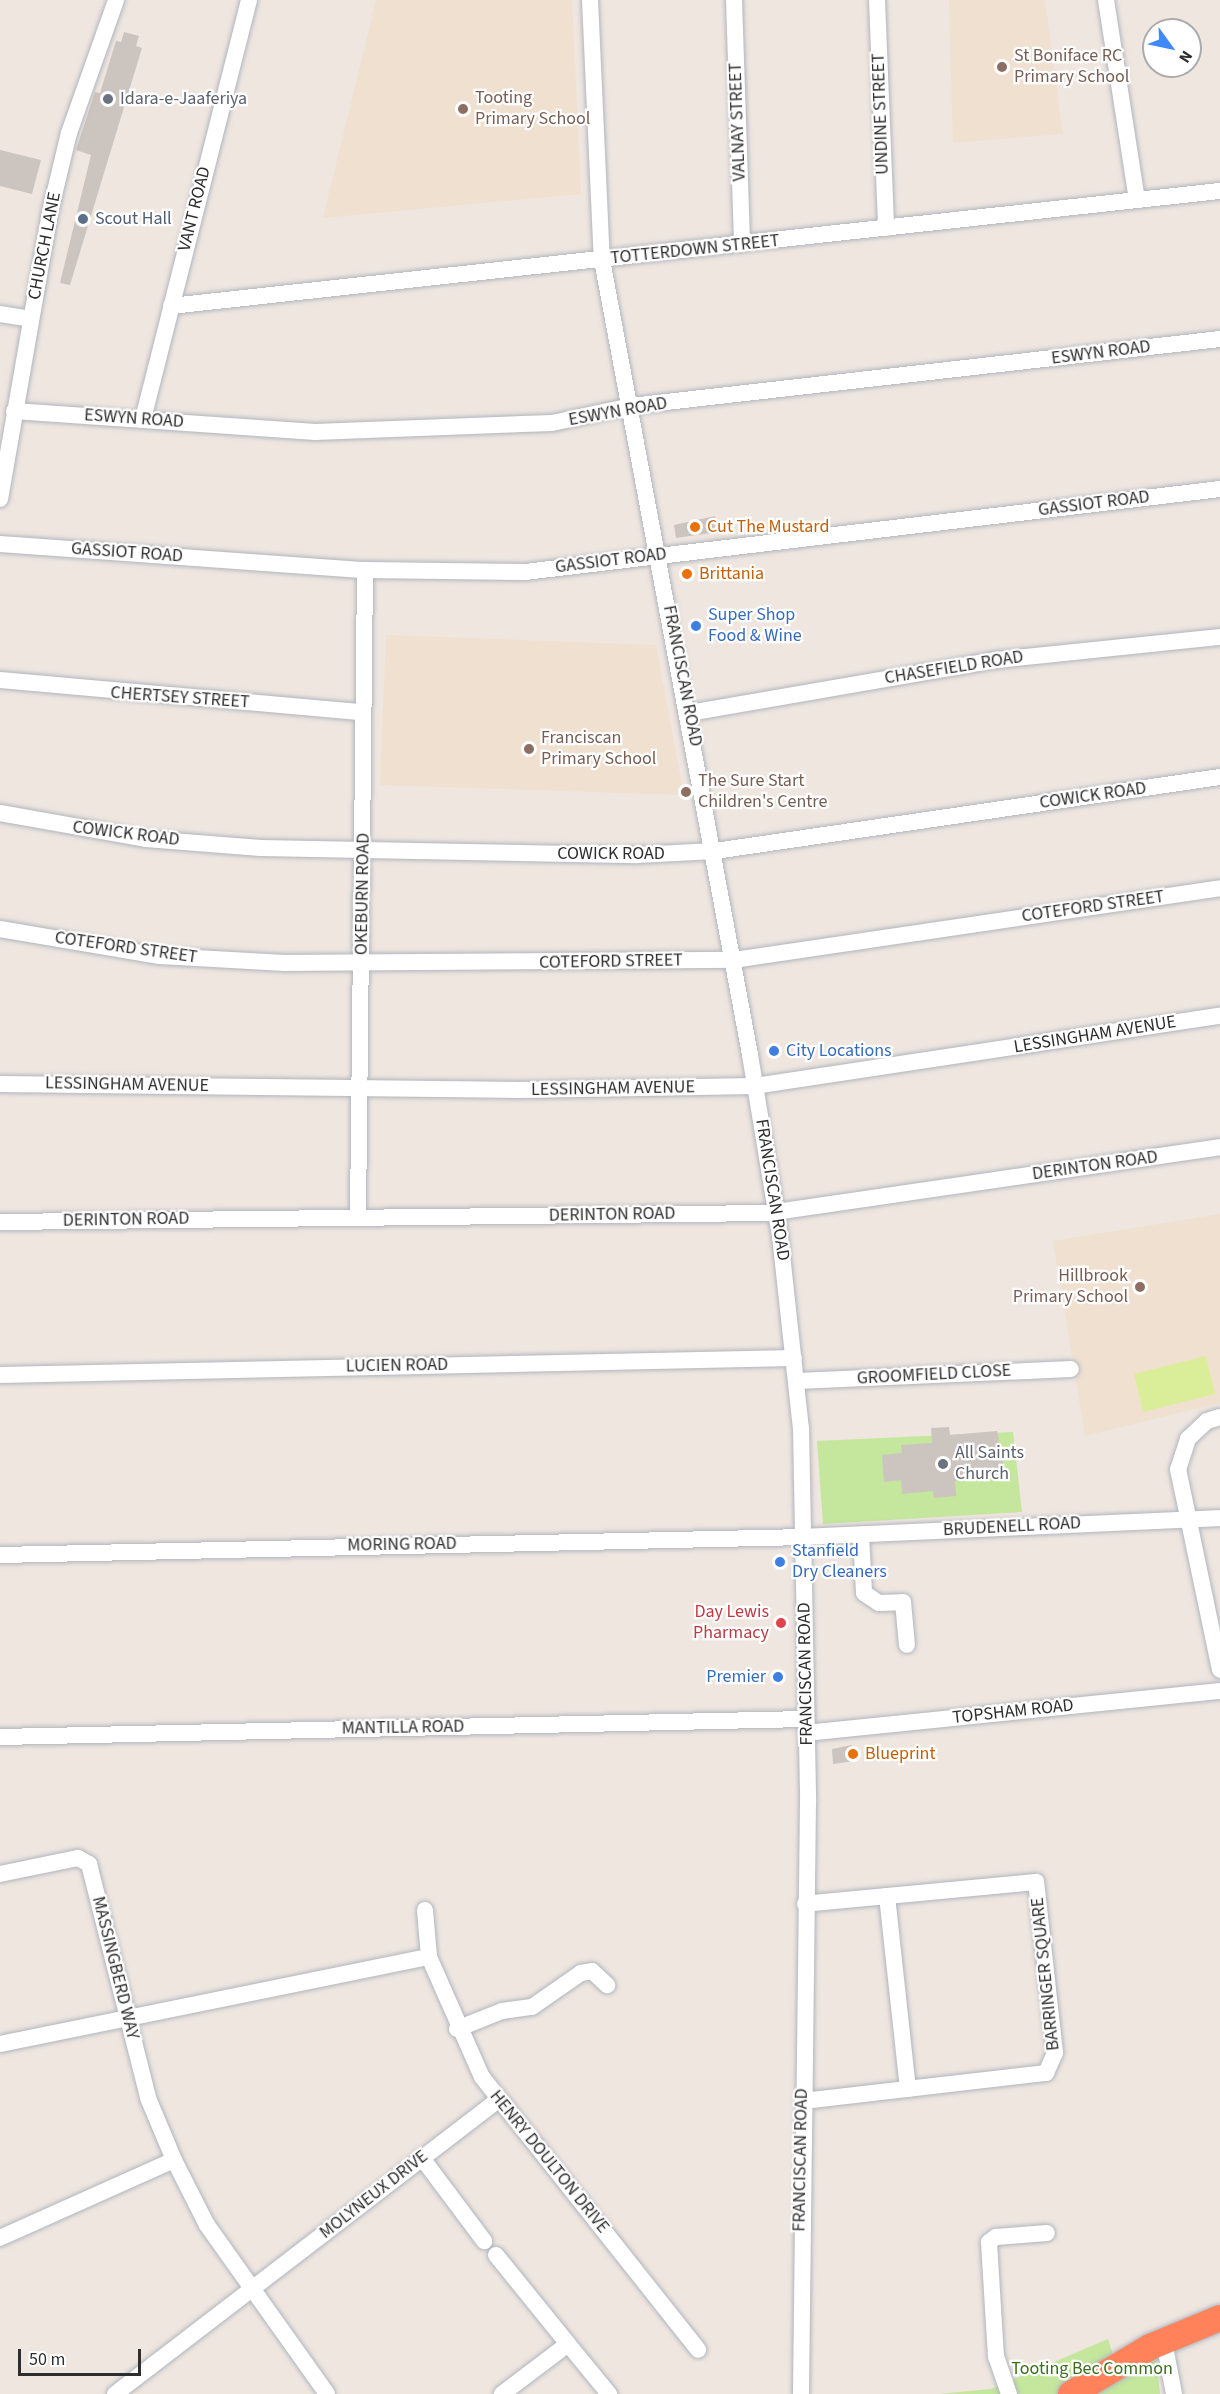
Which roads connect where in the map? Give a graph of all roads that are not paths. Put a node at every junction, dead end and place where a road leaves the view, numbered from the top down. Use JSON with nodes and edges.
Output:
{"nodes":[{"id":1,"x":116,"y":0,"type":"edge"},
{"id":2,"x":249,"y":0,"type":"edge"},
{"id":3,"x":590,"y":0,"type":"edge"},
{"id":4,"x":734,"y":0,"type":"edge"},
{"id":5,"x":877,"y":0,"type":"edge"},
{"id":6,"x":1106,"y":0,"type":"edge"},
{"id":7,"x":1220,"y":191,"type":"edge"},
{"id":8,"x":1137,"y":200,"type":"junction"},
{"id":9,"x":886,"y":228,"type":"junction"},
{"id":10,"x":742,"y":244,"type":"junction"},
{"id":11,"x":602,"y":260,"type":"junction"},
{"id":12,"x":171,"y":306,"type":"junction"},
{"id":13,"x":0,"y":314,"type":"edge"},
{"id":14,"x":31,"y":319,"type":"junction"},
{"id":15,"x":1220,"y":339,"type":"edge"},
{"id":16,"x":631,"y":406,"type":"junction"},
{"id":17,"x":14,"y":411,"type":"junction"},
{"id":18,"x":143,"y":419,"type":"junction"},
{"id":19,"x":2,"y":476,"type":"edge"},
{"id":20,"x":1220,"y":489,"type":"edge"},
{"id":21,"x":0,"y":499,"type":"edge"},
{"id":22,"x":0,"y":544,"type":"edge"},
{"id":23,"x":659,"y":555,"type":"junction"},
{"id":24,"x":365,"y":570,"type":"junction"},
{"id":25,"x":1220,"y":637,"type":"edge"},
{"id":26,"x":0,"y":680,"type":"edge"},
{"id":27,"x":360,"y":712,"type":"junction"},
{"id":28,"x":689,"y":713,"type":"junction"},
{"id":29,"x":1220,"y":777,"type":"edge"},
{"id":30,"x":0,"y":813,"type":"edge"},
{"id":31,"x":715,"y":851,"type":"junction"},
{"id":32,"x":365,"y":852,"type":"junction"},
{"id":33,"x":1220,"y":888,"type":"edge"},
{"id":34,"x":0,"y":929,"type":"edge"},
{"id":35,"x":734,"y":960,"type":"junction"},
{"id":36,"x":361,"y":963,"type":"junction"},
{"id":37,"x":1220,"y":1016,"type":"edge"},
{"id":38,"x":0,"y":1084,"type":"edge"},
{"id":39,"x":755,"y":1086,"type":"junction"},
{"id":40,"x":361,"y":1088,"type":"junction"},
{"id":41,"x":1220,"y":1148,"type":"edge"},
{"id":42,"x":777,"y":1212,"type":"junction"},
{"id":43,"x":358,"y":1217,"type":"junction"},
{"id":44,"x":0,"y":1222,"type":"edge"},
{"id":45,"x":794,"y":1358,"type":"junction"},
{"id":46,"x":1071,"y":1368,"type":"dead end"},
{"id":47,"x":0,"y":1375,"type":"edge"},
{"id":48,"x":797,"y":1381,"type":"junction"},
{"id":49,"x":1220,"y":1417,"type":"edge"},
{"id":50,"x":1186,"y":1518,"type":"junction"},
{"id":51,"x":1220,"y":1518,"type":"edge"},
{"id":52,"x":861,"y":1535,"type":"junction"},
{"id":53,"x":804,"y":1538,"type":"junction"},
{"id":54,"x":0,"y":1555,"type":"edge"},
{"id":55,"x":907,"y":1645,"type":"dead end"},
{"id":56,"x":1220,"y":1670,"type":"edge"},
{"id":57,"x":1220,"y":1691,"type":"edge"},
{"id":58,"x":806,"y":1726,"type":"junction"},
{"id":59,"x":0,"y":1737,"type":"edge"},
{"id":60,"x":0,"y":1874,"type":"edge"},
{"id":61,"x":888,"y":1896,"type":"junction"},
{"id":62,"x":805,"y":1904,"type":"junction"},
{"id":63,"x":425,"y":1910,"type":"dead end"},
{"id":64,"x":429,"y":1957,"type":"junction"},
{"id":65,"x":607,"y":1985,"type":"dead end"},
{"id":66,"x":128,"y":2016,"type":"junction"},
{"id":67,"x":457,"y":2029,"type":"junction"},
{"id":68,"x":0,"y":2044,"type":"edge"},
{"id":69,"x":908,"y":2089,"type":"junction"},
{"id":70,"x":498,"y":2100,"type":"junction"},
{"id":71,"x":802,"y":2101,"type":"junction"},
{"id":72,"x":422,"y":2158,"type":"junction"},
{"id":73,"x":174,"y":2160,"type":"junction"},
{"id":74,"x":1047,"y":2233,"type":"dead end"},
{"id":75,"x":0,"y":2238,"type":"edge"},
{"id":76,"x":484,"y":2241,"type":"dead end"},
{"id":77,"x":496,"y":2255,"type":"dead end"},
{"id":78,"x":249,"y":2289,"type":"junction"},
{"id":79,"x":1220,"y":2318,"type":"edge"},
{"id":80,"x":1164,"y":2341,"type":"junction"},
{"id":81,"x":568,"y":2344,"type":"junction"},
{"id":82,"x":698,"y":2350,"type":"dead end"},
{"id":83,"x":115,"y":2394,"type":"edge"},
{"id":84,"x":327,"y":2394,"type":"edge"},
{"id":85,"x":502,"y":2394,"type":"edge"},
{"id":86,"x":609,"y":2394,"type":"edge"},
{"id":87,"x":801,"y":2394,"type":"edge"},
{"id":88,"x":1009,"y":2394,"type":"edge"},
{"id":89,"x":1071,"y":2394,"type":"edge"},
{"id":90,"x":1174,"y":2394,"type":"edge"}],
"edges":[{"from":1,"to":14,"type":"street","name":"CHURCH LANE"},
{"from":2,"to":12,"type":"street","name":"VANT ROAD"},
{"from":3,"to":11,"type":"street","name":"FRANCISCAN ROAD"},
{"from":4,"to":10,"type":"street","name":"VALNAY STREET"},
{"from":5,"to":9,"type":"street","name":"UNDINE STREET"},
{"from":6,"to":8,"type":"street"},
{"from":7,"to":8,"type":"street","name":"TOTTERDOWN STREET"},
{"from":8,"to":9,"type":"street","name":"TOTTERDOWN STREET"},
{"from":9,"to":10,"type":"street","name":"TOTTERDOWN STREET"},
{"from":10,"to":11,"type":"street","name":"TOTTERDOWN STREET"},
{"from":11,"to":12,"type":"street","name":"TOTTERDOWN STREET"},
{"from":11,"to":16,"type":"street","name":"FRANCISCAN ROAD"},
{"from":12,"to":18,"type":"street","name":"VANT ROAD"},
{"from":13,"to":14,"type":"street"},
{"from":14,"to":17,"type":"street","name":"CHURCH LANE"},
{"from":15,"to":16,"type":"street","name":"ESWYN ROAD"},
{"from":16,"to":18,"type":"street","name":"ESWYN ROAD"},
{"from":16,"to":23,"type":"street","name":"FRANCISCAN ROAD"},
{"from":17,"to":18,"type":"street","name":"ESWYN ROAD"},
{"from":17,"to":19,"type":"street","name":"CHURCH LANE"},
{"from":19,"to":21,"type":"street","name":"CHURCH LANE"},
{"from":20,"to":23,"type":"street","name":"GASSIOT ROAD"},
{"from":22,"to":24,"type":"street","name":"GASSIOT ROAD"},
{"from":23,"to":24,"type":"street","name":"GASSIOT ROAD"},
{"from":23,"to":28,"type":"street","name":"FRANCISCAN ROAD"},
{"from":24,"to":27,"type":"street","name":"OKEBURN ROAD"},
{"from":25,"to":28,"type":"street","name":"CHASEFIELD ROAD"},
{"from":26,"to":27,"type":"street","name":"CHERTSEY STREET"},
{"from":27,"to":32,"type":"street","name":"OKEBURN ROAD"},
{"from":28,"to":31,"type":"street","name":"FRANCISCAN ROAD"},
{"from":29,"to":31,"type":"street","name":"COWICK ROAD"},
{"from":30,"to":32,"type":"street","name":"COWICK ROAD"},
{"from":31,"to":32,"type":"street","name":"COWICK ROAD"},
{"from":31,"to":35,"type":"street","name":"FRANCISCAN ROAD"},
{"from":32,"to":36,"type":"street","name":"OKEBURN ROAD"},
{"from":33,"to":35,"type":"street","name":"COTEFORD STREET"},
{"from":34,"to":36,"type":"street","name":"COTEFORD STREET"},
{"from":35,"to":36,"type":"street","name":"COTEFORD STREET"},
{"from":35,"to":39,"type":"street","name":"FRANCISCAN ROAD"},
{"from":36,"to":40,"type":"street","name":"OKEBURN ROAD"},
{"from":37,"to":39,"type":"street","name":"LESSINGHAM AVENUE"},
{"from":38,"to":40,"type":"street","name":"LESSINGHAM AVENUE"},
{"from":39,"to":40,"type":"street","name":"LESSINGHAM AVENUE"},
{"from":39,"to":42,"type":"street","name":"FRANCISCAN ROAD"},
{"from":40,"to":43,"type":"street","name":"OKEBURN ROAD"},
{"from":41,"to":42,"type":"street","name":"DERINTON ROAD"},
{"from":42,"to":43,"type":"street","name":"DERINTON ROAD"},
{"from":42,"to":45,"type":"street","name":"FRANCISCAN ROAD"},
{"from":43,"to":44,"type":"street","name":"DERINTON ROAD"},
{"from":45,"to":47,"type":"street","name":"LUCIEN ROAD"},
{"from":45,"to":48,"type":"street","name":"FRANCISCAN ROAD"},
{"from":46,"to":48,"type":"street","name":"GROOMFIELD CLOSE"},
{"from":48,"to":53,"type":"street","name":"FRANCISCAN ROAD"},
{"from":49,"to":50,"type":"street"},
{"from":50,"to":51,"type":"street","name":"BRUDENELL ROAD"},
{"from":50,"to":52,"type":"street","name":"BRUDENELL ROAD"},
{"from":50,"to":56,"type":"street"},
{"from":52,"to":53,"type":"street","name":"BRUDENELL ROAD"},
{"from":52,"to":55,"type":"street"},
{"from":53,"to":54,"type":"street","name":"MORING ROAD"},
{"from":53,"to":58,"type":"street","name":"FRANCISCAN ROAD"},
{"from":57,"to":58,"type":"street","name":"TOPSHAM ROAD"},
{"from":58,"to":59,"type":"street","name":"MANTILLA ROAD"},
{"from":58,"to":62,"type":"street","name":"FRANCISCAN ROAD"},
{"from":60,"to":66,"type":"street","name":"MASSINGBERD WAY"},
{"from":61,"to":62,"type":"street","name":"BARRINGER SQUARE"},
{"from":61,"to":69,"type":"street"},
{"from":61,"to":69,"type":"street","name":"BARRINGER SQUARE"},
{"from":62,"to":71,"type":"street","name":"FRANCISCAN ROAD"},
{"from":63,"to":64,"type":"street","name":"HENRY DOULTON DRIVE"},
{"from":64,"to":66,"type":"street"},
{"from":64,"to":67,"type":"street","name":"HENRY DOULTON DRIVE"},
{"from":65,"to":67,"type":"street"},
{"from":66,"to":68,"type":"street"},
{"from":66,"to":73,"type":"street","name":"MASSINGBERD WAY"},
{"from":67,"to":70,"type":"street","name":"HENRY DOULTON DRIVE"},
{"from":69,"to":71,"type":"street","name":"BARRINGER SQUARE"},
{"from":70,"to":72,"type":"street","name":"MOLYNEUX DRIVE"},
{"from":70,"to":82,"type":"street","name":"HENRY DOULTON DRIVE"},
{"from":71,"to":87,"type":"street","name":"FRANCISCAN ROAD"},
{"from":72,"to":76,"type":"street"},
{"from":72,"to":78,"type":"street","name":"MOLYNEUX DRIVE"},
{"from":73,"to":75,"type":"street"},
{"from":73,"to":78,"type":"street","name":"MASSINGBERD WAY"},
{"from":74,"to":88,"type":"street"},
{"from":77,"to":81,"type":"street"},
{"from":78,"to":83,"type":"street","name":"MOLYNEUX DRIVE"},
{"from":78,"to":84,"type":"street","name":"MASSINGBERD WAY"},
{"from":79,"to":80,"type":"highway"},
{"from":80,"to":89,"type":"highway"},
{"from":80,"to":90,"type":"street"},
{"from":81,"to":85,"type":"street"},
{"from":81,"to":86,"type":"street"}]}
